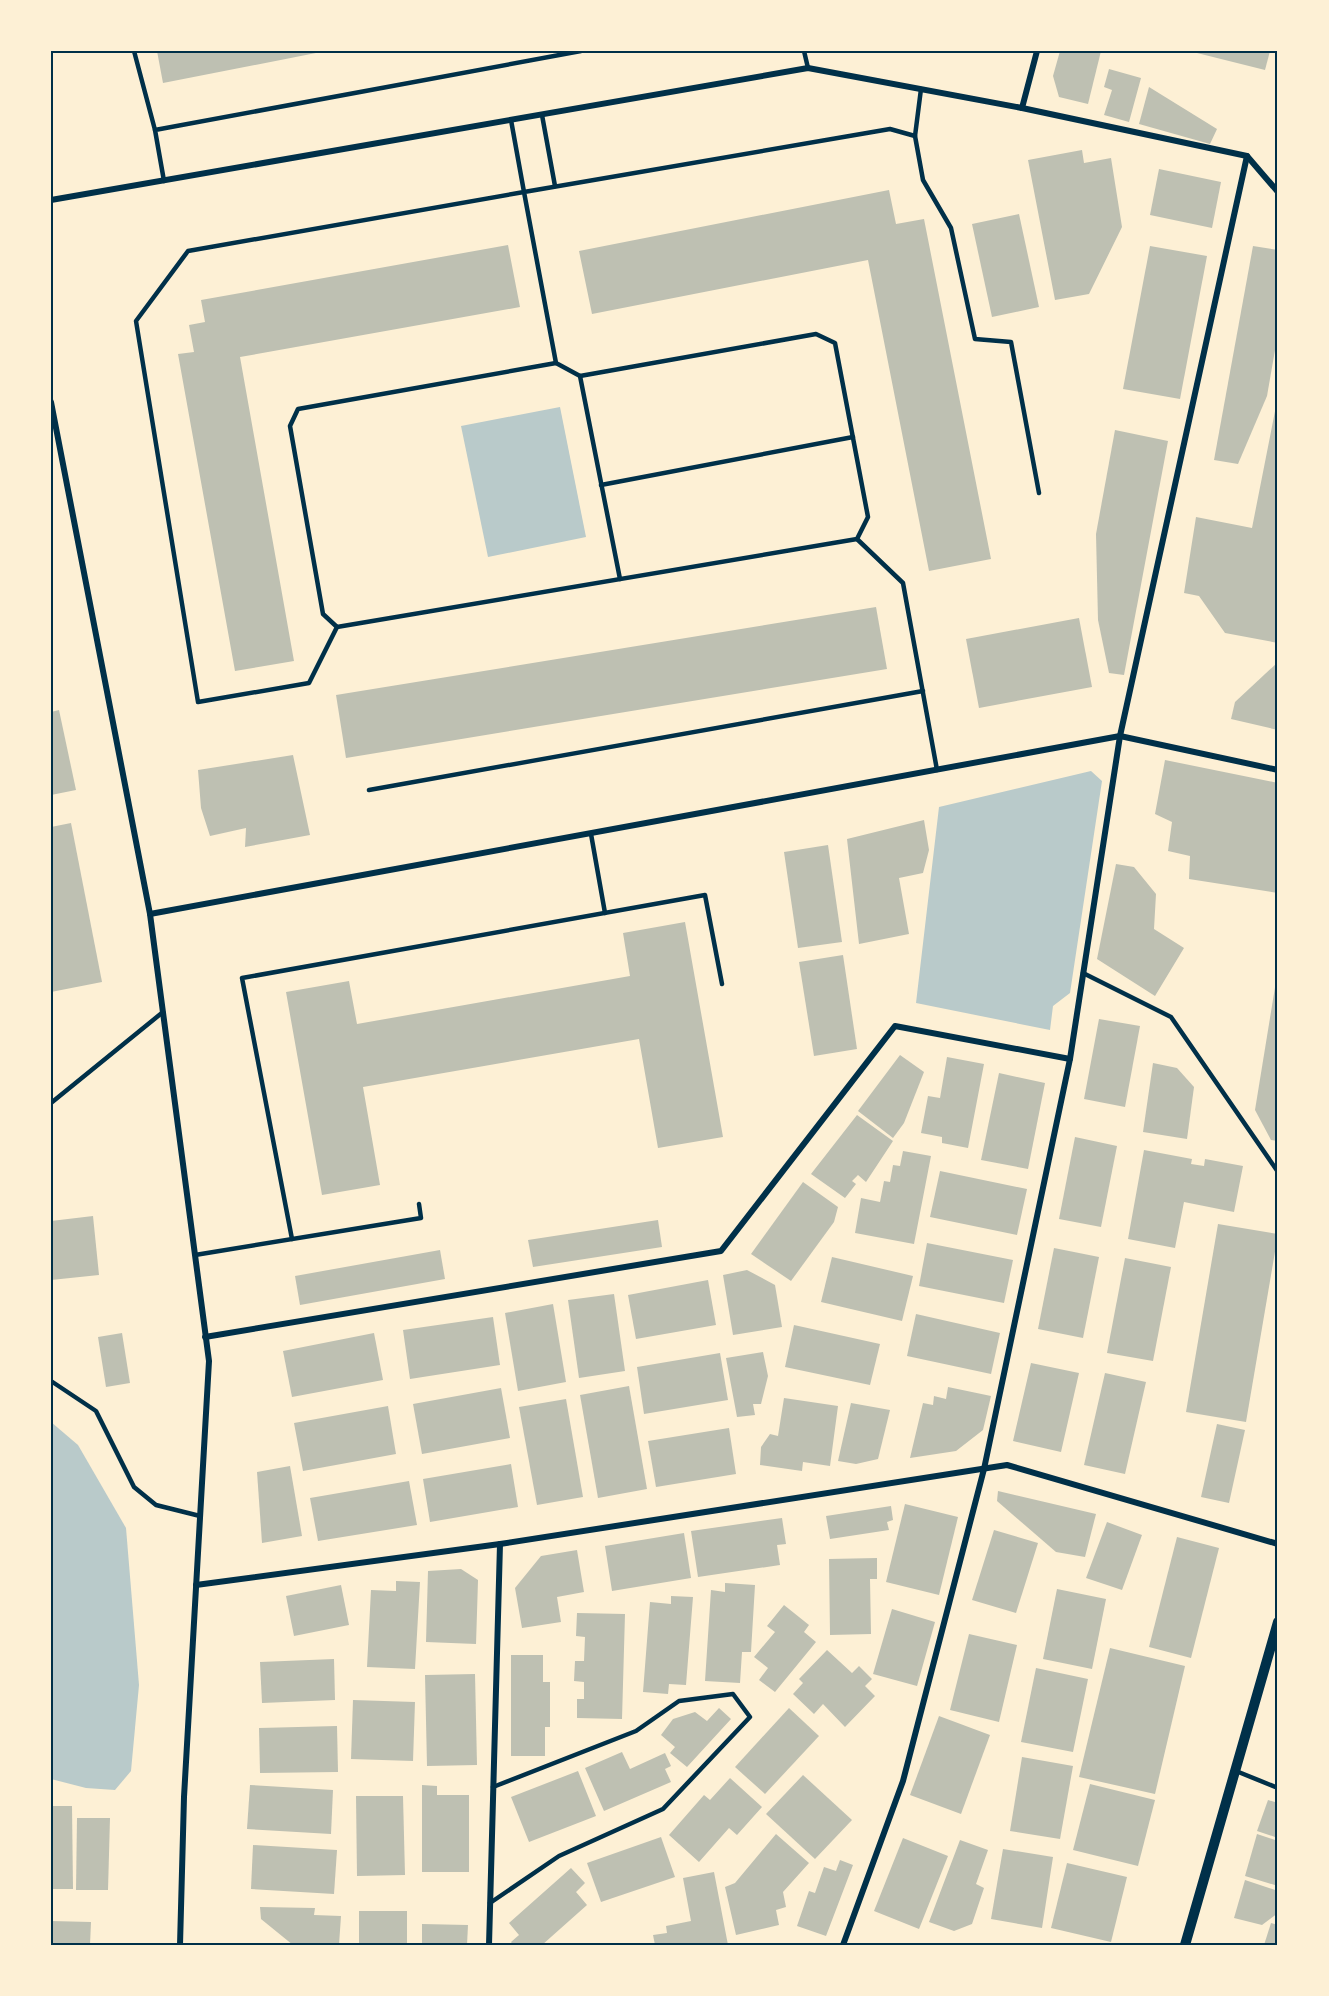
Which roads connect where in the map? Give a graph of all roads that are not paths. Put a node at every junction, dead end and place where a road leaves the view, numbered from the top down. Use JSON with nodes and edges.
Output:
{"nodes":[{"id":1,"x":134,"y":51,"type":"edge"},
{"id":2,"x":581,"y":51,"type":"edge"},
{"id":3,"x":804,"y":51,"type":"edge"},
{"id":4,"x":1037,"y":51,"type":"edge"},
{"id":5,"x":808,"y":68,"type":"junction"},
{"id":6,"x":921,"y":89,"type":"junction"},
{"id":7,"x":1022,"y":108,"type":"junction"},
{"id":8,"x":542,"y":115,"type":"junction"},
{"id":9,"x":511,"y":120,"type":"junction"},
{"id":10,"x":154,"y":130,"type":"junction"},
{"id":11,"x":915,"y":136,"type":"junction"},
{"id":12,"x":1247,"y":156,"type":"junction"},
{"id":13,"x":164,"y":181,"type":"junction"},
{"id":14,"x":555,"y":186,"type":"junction"},
{"id":15,"x":524,"y":192,"type":"junction"},
{"id":16,"x":1278,"y":192,"type":"edge"},
{"id":17,"x":51,"y":200,"type":"edge"},
{"id":18,"x":556,"y":363,"type":"junction"},
{"id":19,"x":580,"y":376,"type":"junction"},
{"id":20,"x":51,"y":402,"type":"edge"},
{"id":21,"x":853,"y":437,"type":"junction"},
{"id":22,"x":601,"y":485,"type":"junction"},
{"id":23,"x":1039,"y":493,"type":"dead end"},
{"id":24,"x":857,"y":539,"type":"junction"},
{"id":25,"x":620,"y":579,"type":"junction"},
{"id":26,"x":337,"y":627,"type":"junction"},
{"id":27,"x":923,"y":691,"type":"junction"},
{"id":28,"x":1120,"y":736,"type":"junction"},
{"id":29,"x":937,"y":770,"type":"junction"},
{"id":30,"x":1278,"y":770,"type":"edge"},
{"id":31,"x":369,"y":790,"type":"dead end"},
{"id":32,"x":591,"y":834,"type":"junction"},
{"id":33,"x":605,"y":913,"type":"junction"},
{"id":34,"x":150,"y":914,"type":"junction"},
{"id":35,"x":1083,"y":974,"type":"junction"},
{"id":36,"x":722,"y":984,"type":"dead end"},
{"id":37,"x":163,"y":1012,"type":"junction"},
{"id":38,"x":1070,"y":1059,"type":"junction"},
{"id":39,"x":51,"y":1103,"type":"edge"},
{"id":40,"x":1278,"y":1172,"type":"edge"},
{"id":41,"x":419,"y":1204,"type":"dead end"},
{"id":42,"x":292,"y":1239,"type":"junction"},
{"id":43,"x":195,"y":1255,"type":"junction"},
{"id":44,"x":205,"y":1337,"type":"junction"},
{"id":45,"x":51,"y":1381,"type":"edge"},
{"id":46,"x":984,"y":1469,"type":"junction"},
{"id":47,"x":200,"y":1516,"type":"junction"},
{"id":48,"x":500,"y":1544,"type":"junction"},
{"id":49,"x":1278,"y":1545,"type":"edge"},
{"id":50,"x":196,"y":1585,"type":"junction"},
{"id":51,"x":1278,"y":1622,"type":"edge"},
{"id":52,"x":1234,"y":1770,"type":"junction"},
{"id":53,"x":493,"y":1786,"type":"junction"},
{"id":54,"x":1278,"y":1788,"type":"edge"},
{"id":55,"x":490,"y":1903,"type":"junction"},
{"id":56,"x":180,"y":1945,"type":"edge"},
{"id":57,"x":489,"y":1945,"type":"edge"},
{"id":58,"x":843,"y":1945,"type":"edge"},
{"id":59,"x":1185,"y":1945,"type":"edge"}],
"edges":[{"from":1,"to":10,"type":"lane"},
{"from":2,"to":10,"type":"lane"},
{"from":3,"to":5,"type":"lane"},
{"from":4,"to":7,"type":"street"},
{"from":5,"to":6,"type":"street"},
{"from":5,"to":8,"type":"street"},
{"from":6,"to":7,"type":"street"},
{"from":6,"to":11,"type":"lane"},
{"from":7,"to":12,"type":"street"},
{"from":8,"to":9,"type":"street"},
{"from":8,"to":14,"type":"lane"},
{"from":9,"to":13,"type":"street"},
{"from":9,"to":15,"type":"lane"},
{"from":10,"to":13,"type":"lane"},
{"from":11,"to":14,"type":"lane"},
{"from":11,"to":23,"type":"lane"},
{"from":12,"to":16,"type":"street"},
{"from":12,"to":28,"type":"street"},
{"from":13,"to":17,"type":"street"},
{"from":14,"to":15,"type":"lane"},
{"from":15,"to":18,"type":"lane"},
{"from":15,"to":26,"type":"lane"},
{"from":18,"to":19,"type":"lane"},
{"from":18,"to":26,"type":"lane"},
{"from":19,"to":21,"type":"lane"},
{"from":19,"to":22,"type":"lane"},
{"from":20,"to":34,"type":"street"},
{"from":21,"to":22,"type":"lane"},
{"from":21,"to":24,"type":"lane"},
{"from":22,"to":25,"type":"lane"},
{"from":24,"to":25,"type":"lane"},
{"from":24,"to":27,"type":"lane"},
{"from":25,"to":26,"type":"lane"},
{"from":27,"to":29,"type":"lane"},
{"from":27,"to":31,"type":"lane"},
{"from":28,"to":29,"type":"street"},
{"from":28,"to":30,"type":"street"},
{"from":28,"to":35,"type":"street"},
{"from":29,"to":32,"type":"street"},
{"from":32,"to":33,"type":"lane"},
{"from":32,"to":34,"type":"street"},
{"from":33,"to":36,"type":"lane"},
{"from":33,"to":42,"type":"lane"},
{"from":34,"to":37,"type":"street"},
{"from":35,"to":38,"type":"street"},
{"from":35,"to":40,"type":"lane"},
{"from":37,"to":39,"type":"lane"},
{"from":37,"to":43,"type":"street"},
{"from":38,"to":44,"type":"street"},
{"from":38,"to":46,"type":"street"},
{"from":41,"to":42,"type":"lane"},
{"from":42,"to":43,"type":"lane"},
{"from":43,"to":44,"type":"street"},
{"from":44,"to":47,"type":"street"},
{"from":45,"to":47,"type":"lane"},
{"from":46,"to":48,"type":"street"},
{"from":46,"to":49,"type":"street"},
{"from":46,"to":58,"type":"street"},
{"from":47,"to":50,"type":"street"},
{"from":48,"to":50,"type":"street"},
{"from":48,"to":53,"type":"street"},
{"from":50,"to":56,"type":"street"},
{"from":51,"to":52,"type":"street"},
{"from":52,"to":54,"type":"lane"},
{"from":52,"to":59,"type":"street"},
{"from":53,"to":55,"type":"street"},
{"from":53,"to":55,"type":"lane"},
{"from":55,"to":57,"type":"street"}]}
